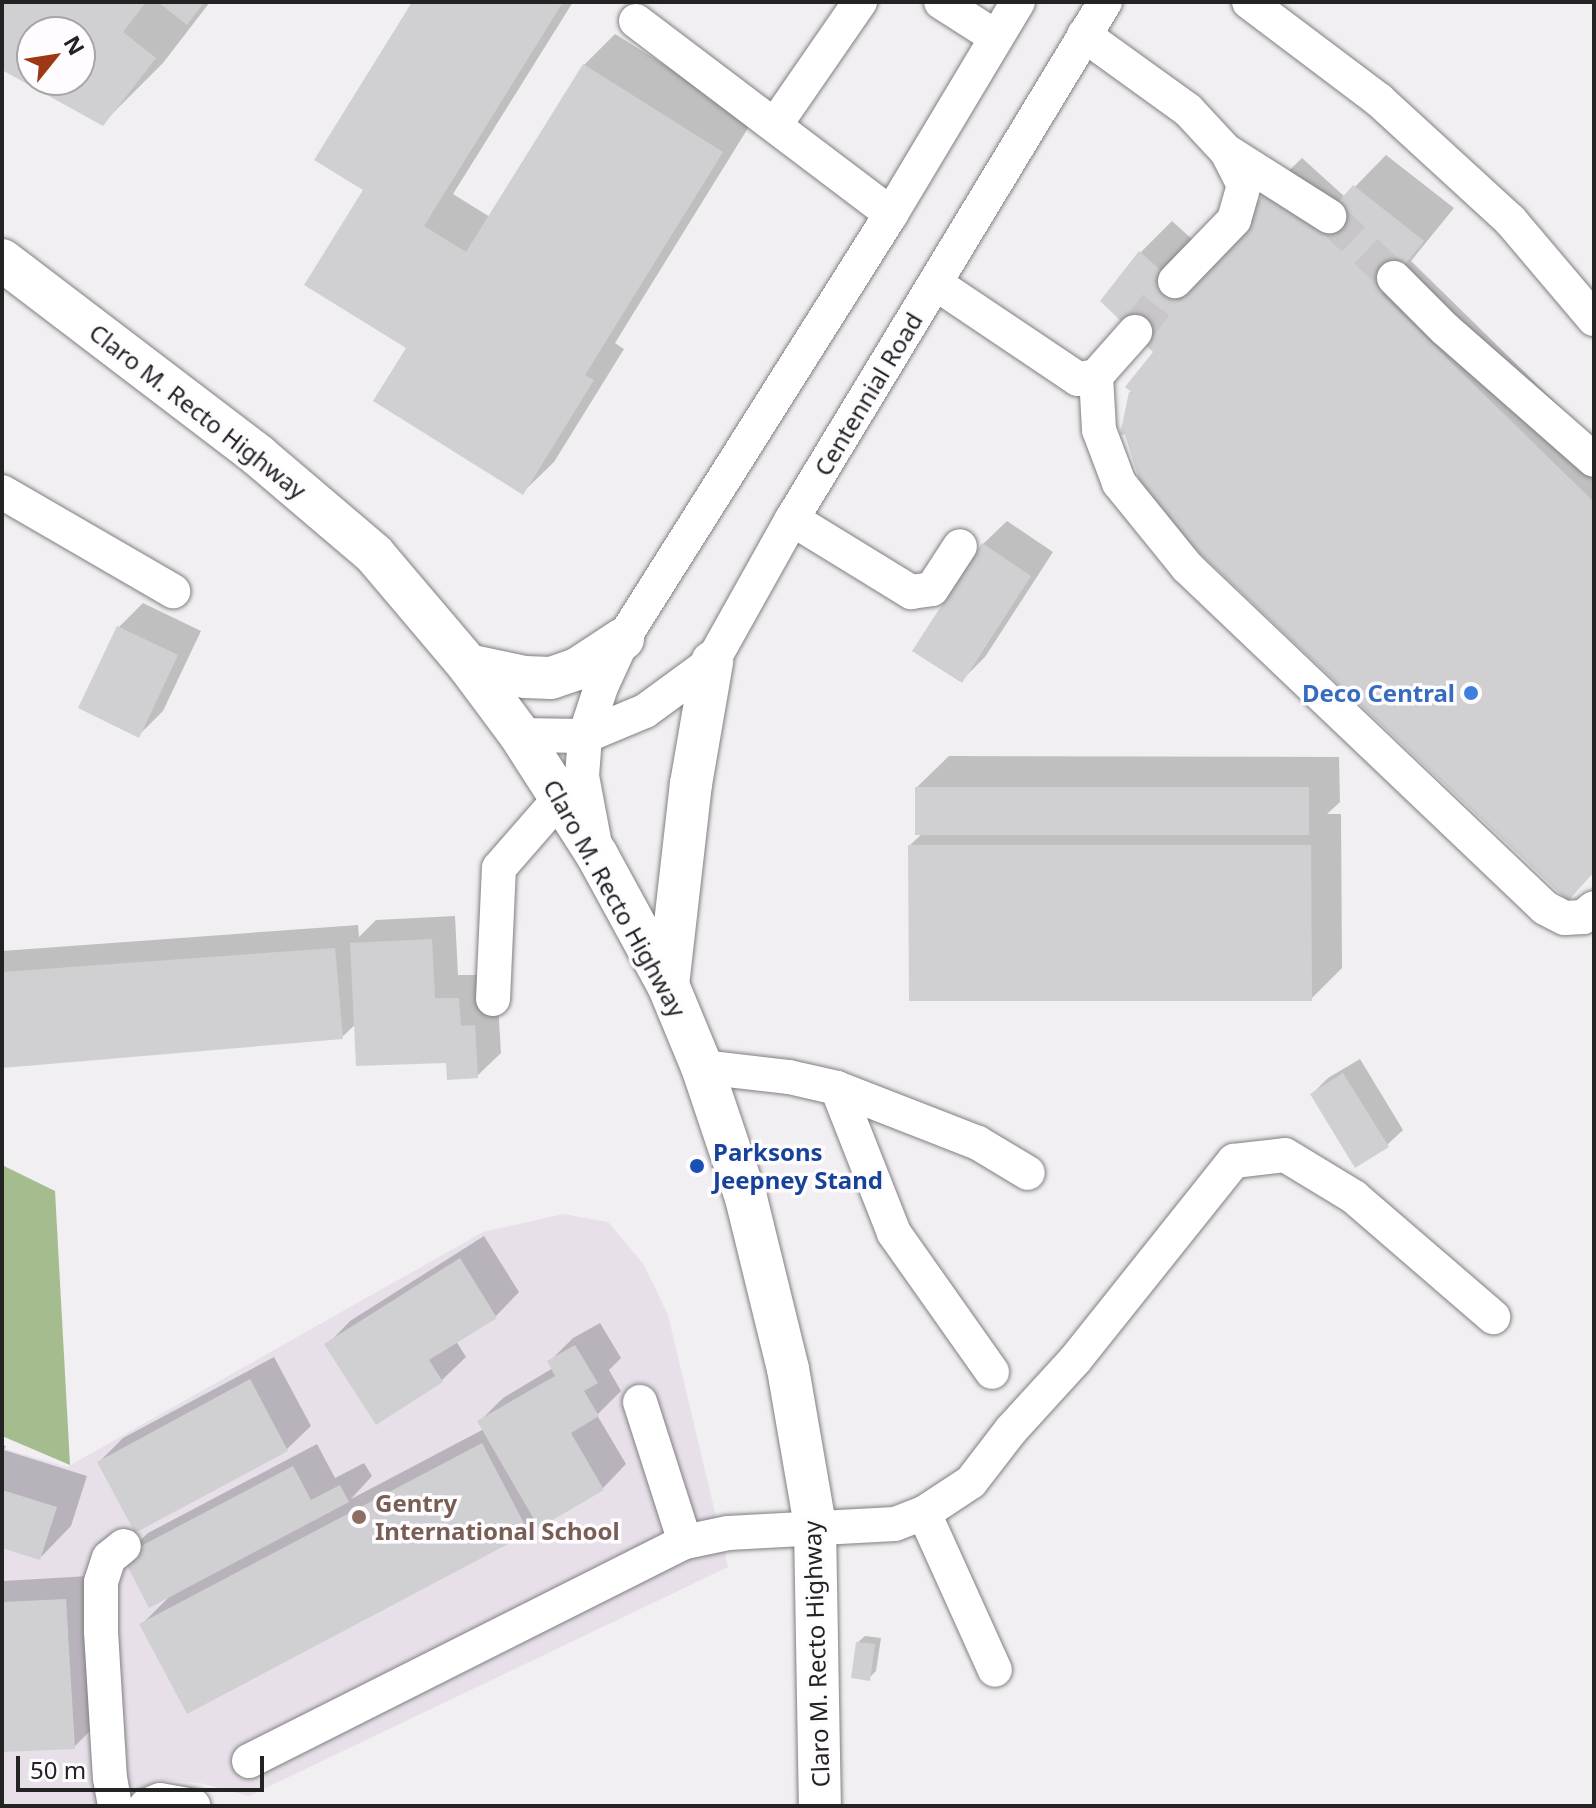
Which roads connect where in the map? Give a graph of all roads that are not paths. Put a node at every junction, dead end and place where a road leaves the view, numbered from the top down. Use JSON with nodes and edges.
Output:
{"nodes":[{"id":1,"x":860,"y":2,"type":"edge"},
{"id":2,"x":941,"y":2,"type":"edge"},
{"id":3,"x":1018,"y":2,"type":"edge"},
{"id":4,"x":1105,"y":2,"type":"edge"},
{"id":5,"x":1249,"y":2,"type":"edge"},
{"id":6,"x":636,"y":21,"type":"dead end"},
{"id":7,"x":1084,"y":35,"type":"junction"},
{"id":8,"x":996,"y":37,"type":"junction"},
{"id":9,"x":775,"y":125,"type":"junction"},
{"id":10,"x":1227,"y":152,"type":"junction"},
{"id":11,"x":891,"y":214,"type":"junction"},
{"id":12,"x":1329,"y":216,"type":"tunnel mouth"},
{"id":13,"x":2,"y":260,"type":"edge"},
{"id":14,"x":1394,"y":278,"type":"tunnel mouth"},
{"id":15,"x":1175,"y":281,"type":"tunnel mouth"},
{"id":16,"x":935,"y":283,"type":"junction"},
{"id":17,"x":1594,"y":319,"type":"edge"},
{"id":18,"x":1135,"y":332,"type":"tunnel mouth"},
{"id":19,"x":1096,"y":376,"type":"junction"},
{"id":20,"x":1594,"y":460,"type":"edge"},
{"id":21,"x":2,"y":492,"type":"edge"},
{"id":22,"x":792,"y":519,"type":"junction"},
{"id":23,"x":960,"y":546,"type":"dead end"},
{"id":24,"x":173,"y":591,"type":"dead end"},
{"id":25,"x":623,"y":639,"type":"junction"},
{"id":26,"x":712,"y":662,"type":"junction"},
{"id":27,"x":468,"y":665,"type":"junction"},
{"id":28,"x":520,"y":735,"type":"junction"},
{"id":29,"x":585,"y":736,"type":"junction"},
{"id":30,"x":561,"y":797,"type":"junction"},
{"id":31,"x":597,"y":855,"type":"junction"},
{"id":32,"x":1594,"y":908,"type":"edge"},
{"id":33,"x":668,"y":985,"type":"junction"},
{"id":34,"x":493,"y":999,"type":"dead end"},
{"id":35,"x":702,"y":1067,"type":"junction"},
{"id":36,"x":837,"y":1088,"type":"junction"},
{"id":37,"x":1028,"y":1173,"type":"dead end"},
{"id":38,"x":1493,"y":1317,"type":"dead end"},
{"id":39,"x":992,"y":1372,"type":"dead end"},
{"id":40,"x":640,"y":1402,"type":"dead end"},
{"id":41,"x":924,"y":1513,"type":"junction"},
{"id":42,"x":815,"y":1526,"type":"junction"},
{"id":43,"x":685,"y":1542,"type":"junction"},
{"id":44,"x":124,"y":1546,"type":"dead end"},
{"id":45,"x":995,"y":1670,"type":"dead end"},
{"id":46,"x":249,"y":1761,"type":"dead end"},
{"id":47,"x":115,"y":1806,"type":"edge"},
{"id":48,"x":146,"y":1806,"type":"edge"},
{"id":49,"x":193,"y":1806,"type":"edge"},
{"id":50,"x":820,"y":1806,"type":"edge"}],
"edges":[{"from":1,"to":9,"type":"street"},
{"from":2,"to":8,"type":"street"},
{"from":3,"to":8,"type":"street"},
{"from":4,"to":7,"type":"street","name":"Centennial Road"},
{"from":5,"to":17,"type":"street"},
{"from":6,"to":9,"type":"street"},
{"from":7,"to":10,"type":"street"},
{"from":7,"to":16,"type":"street","name":"Centennial Road"},
{"from":8,"to":11,"type":"street"},
{"from":9,"to":11,"type":"street"},
{"from":10,"to":12,"type":"street"},
{"from":10,"to":15,"type":"street"},
{"from":11,"to":25,"type":"street"},
{"from":13,"to":27,"type":"main road","name":"Claro M. Recto Highway"},
{"from":14,"to":20,"type":"street"},
{"from":16,"to":19,"type":"street"},
{"from":16,"to":22,"type":"street","name":"Centennial Road"},
{"from":18,"to":19,"type":"street"},
{"from":19,"to":32,"type":"street"},
{"from":21,"to":24,"type":"street"},
{"from":22,"to":23,"type":"street"},
{"from":22,"to":26,"type":"street","name":"Centennial Road"},
{"from":25,"to":27,"type":"main road"},
{"from":25,"to":29,"type":"street"},
{"from":26,"to":29,"type":"street","name":"Centennial Road"},
{"from":26,"to":33,"type":"main road"},
{"from":27,"to":28,"type":"main road","name":"Claro M. Recto Highway"},
{"from":28,"to":29,"type":"street","name":"Centennial Road"},
{"from":28,"to":30,"type":"main road","name":"Claro M. Recto Highway"},
{"from":29,"to":31,"type":"street"},
{"from":30,"to":31,"type":"main road","name":"Claro M. Recto Highway"},
{"from":30,"to":34,"type":"street"},
{"from":31,"to":33,"type":"main road","name":"Claro M. Recto Highway"},
{"from":33,"to":35,"type":"main road","name":"Claro M. Recto Highway"},
{"from":35,"to":36,"type":"street"},
{"from":35,"to":42,"type":"main road","name":"Claro M. Recto Highway"},
{"from":36,"to":37,"type":"street"},
{"from":36,"to":39,"type":"street"},
{"from":38,"to":41,"type":"street"},
{"from":40,"to":43,"type":"street"},
{"from":41,"to":42,"type":"street"},
{"from":41,"to":45,"type":"street"},
{"from":42,"to":43,"type":"street"},
{"from":42,"to":50,"type":"main road","name":"Claro M. Recto Highway"},
{"from":43,"to":46,"type":"street"},
{"from":44,"to":47,"type":"street"},
{"from":48,"to":49,"type":"street"}]}
